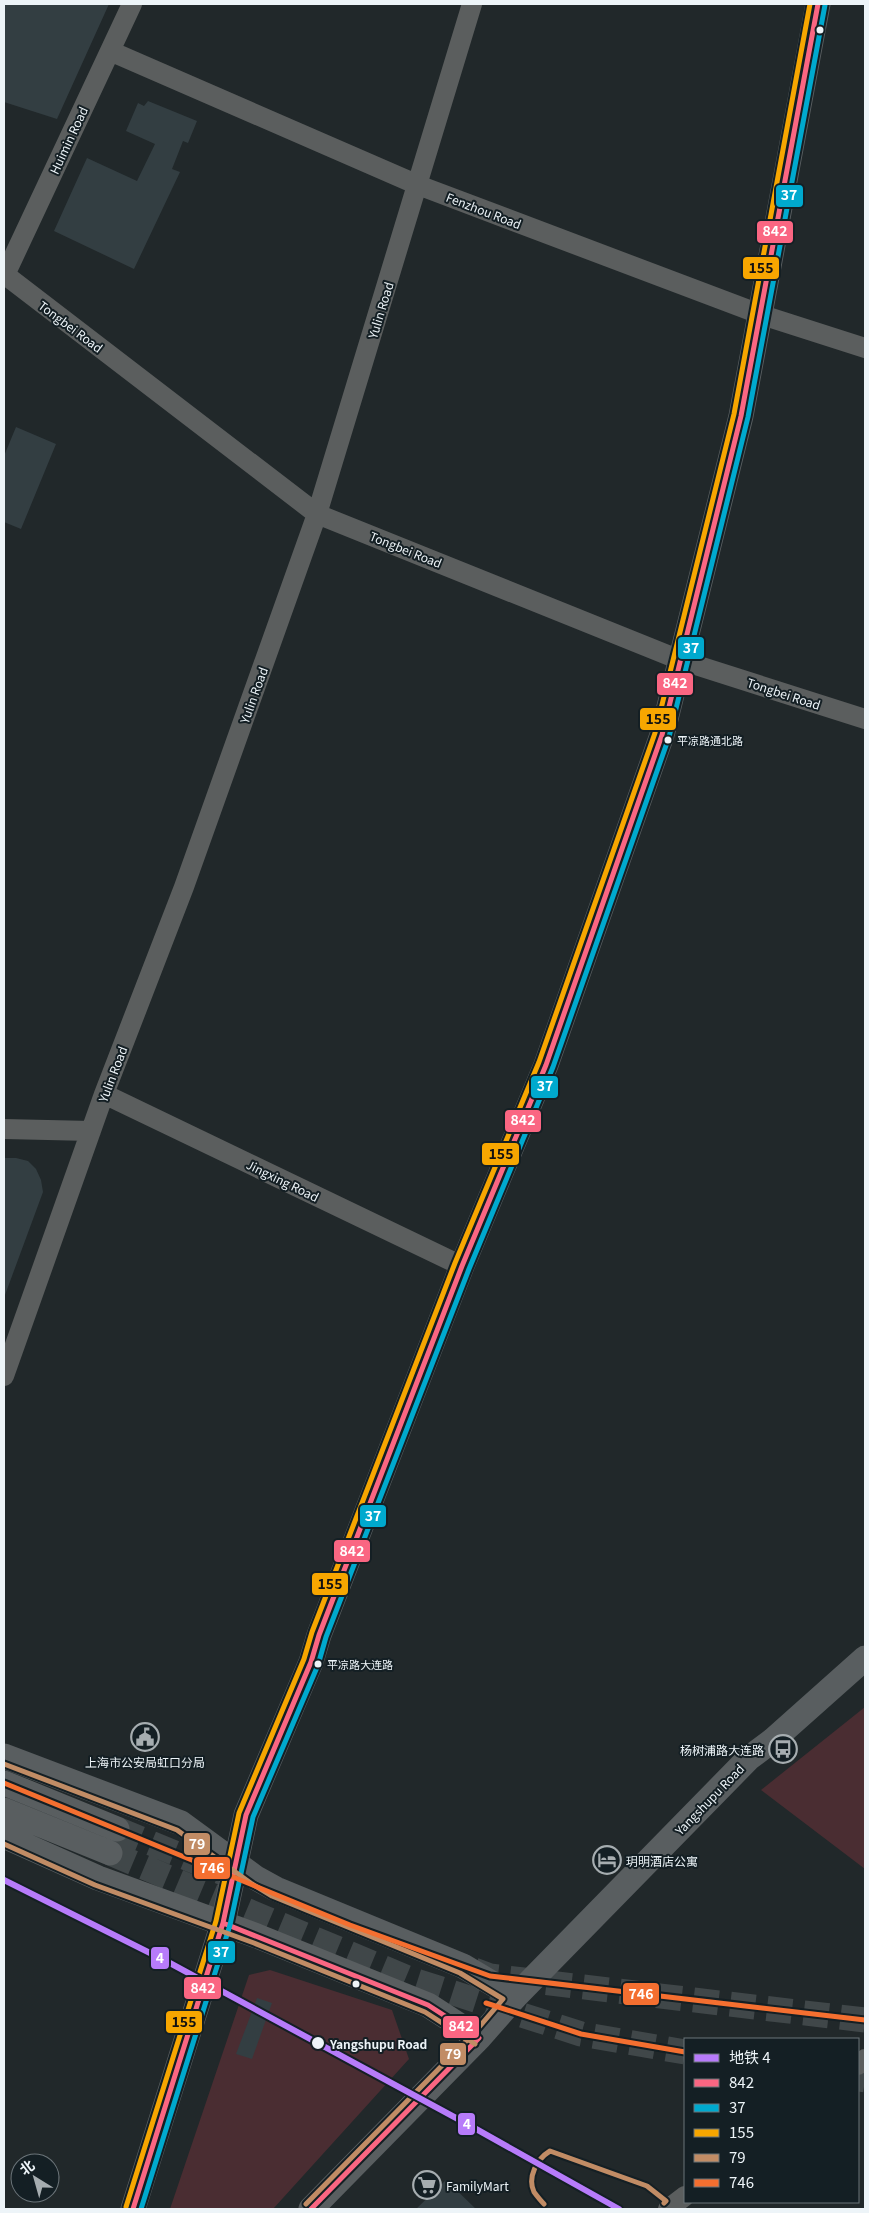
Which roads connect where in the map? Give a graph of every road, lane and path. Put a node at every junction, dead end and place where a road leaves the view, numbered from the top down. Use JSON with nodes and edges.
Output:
{"nodes":[{"id":1,"x":132,"y":4,"type":"edge"},
{"id":2,"x":472,"y":4,"type":"edge"},
{"id":3,"x":818,"y":4,"type":"edge"},
{"id":4,"x":110,"y":51,"type":"junction"},
{"id":5,"x":418,"y":185,"type":"junction"},
{"id":6,"x":4,"y":275,"type":"edge"},
{"id":7,"x":762,"y":315,"type":"junction"},
{"id":8,"x":865,"y":348,"type":"edge"},
{"id":9,"x":317,"y":514,"type":"junction"},
{"id":10,"x":680,"y":660,"type":"junction"},
{"id":11,"x":865,"y":719,"type":"edge"},
{"id":12,"x":104,"y":1094,"type":"junction"},
{"id":13,"x":4,"y":1129,"type":"edge"},
{"id":14,"x":91,"y":1131,"type":"junction"},
{"id":15,"x":462,"y":1266,"type":"junction"},
{"id":16,"x":4,"y":1376,"type":"edge"},
{"id":17,"x":865,"y":1658,"type":"edge"},
{"id":18,"x":4,"y":1756,"type":"edge"},
{"id":19,"x":4,"y":1783,"type":"edge"},
{"id":20,"x":4,"y":1810,"type":"edge"},
{"id":21,"x":117,"y":1829,"type":"tunnel mouth"},
{"id":22,"x":4,"y":1836,"type":"edge"},
{"id":23,"x":110,"y":1853,"type":"tunnel mouth"},
{"id":24,"x":234,"y":1863,"type":"junction"},
{"id":25,"x":223,"y":1923,"type":"junction"},
{"id":26,"x":515,"y":1997,"type":"junction"},
{"id":27,"x":479,"y":2038,"type":"junction"},
{"id":28,"x":133,"y":2209,"type":"edge"},
{"id":29,"x":312,"y":2209,"type":"edge"}],
"edges":[{"from":1,"to":4,"type":"street","name":"Huimin Road"},
{"from":2,"to":5,"type":"street","name":"Yulin Road"},
{"from":3,"to":7,"type":"main road"},
{"from":4,"to":5,"type":"street","name":"Fenzhou Road"},
{"from":4,"to":6,"type":"street","name":"Huimin Road"},
{"from":5,"to":7,"type":"street","name":"Fenzhou Road"},
{"from":5,"to":9,"type":"street","name":"Yulin Road"},
{"from":6,"to":9,"type":"street","name":"Tongbei Road"},
{"from":7,"to":8,"type":"street","name":"Fenzhou Road"},
{"from":7,"to":10,"type":"main road"},
{"from":9,"to":10,"type":"street","name":"Tongbei Road"},
{"from":9,"to":12,"type":"street","name":"Yulin Road"},
{"from":10,"to":11,"type":"street","name":"Tongbei Road"},
{"from":10,"to":15,"type":"main road"},
{"from":12,"to":14,"type":"street","name":"Yulin Road"},
{"from":12,"to":15,"type":"street","name":"Jingxing Road"},
{"from":13,"to":14,"type":"street"},
{"from":14,"to":16,"type":"street","name":"Yulin Road"},
{"from":15,"to":24,"type":"main road"},
{"from":17,"to":26,"type":"main road","name":"Yangshupu Road"},
{"from":18,"to":24,"type":"main road"},
{"from":19,"to":21,"type":"main road"},
{"from":20,"to":23,"type":"main road"},
{"from":22,"to":25,"type":"main road"},
{"from":24,"to":25,"type":"main road"},
{"from":24,"to":26,"type":"main road"},
{"from":25,"to":27,"type":"main road"},
{"from":25,"to":28,"type":"main road"},
{"from":26,"to":27,"type":"main road","name":"Yangshupu Road"},
{"from":27,"to":29,"type":"main road","name":"Yangshupu Road"}]}
